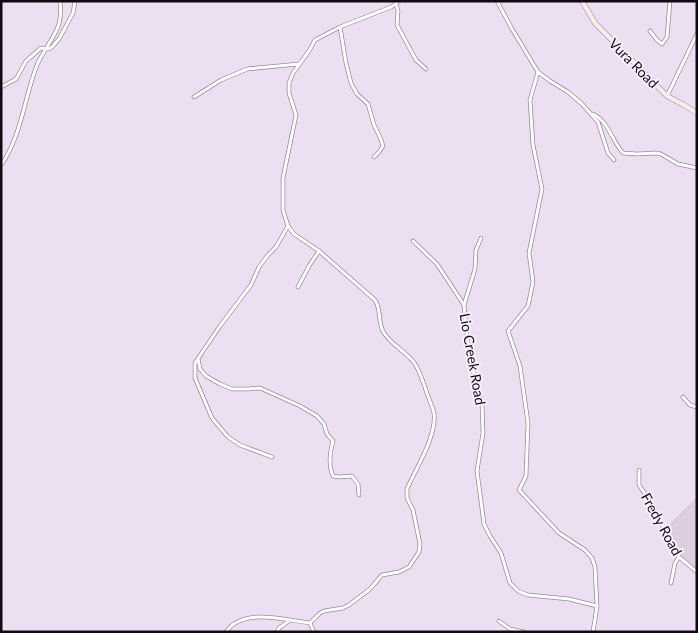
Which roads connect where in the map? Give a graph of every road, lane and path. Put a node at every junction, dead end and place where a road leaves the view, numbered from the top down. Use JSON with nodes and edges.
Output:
{"nodes":[{"id":1,"x":60,"y":1,"type":"edge"},
{"id":2,"x":75,"y":1,"type":"edge"},
{"id":3,"x":497,"y":1,"type":"edge"},
{"id":4,"x":582,"y":1,"type":"edge"},
{"id":5,"x":670,"y":1,"type":"edge"},
{"id":6,"x":398,"y":3,"type":"edge"},
{"id":7,"x":340,"y":27,"type":"junction"},
{"id":8,"x":650,"y":30,"type":"dead end"},
{"id":9,"x":697,"y":34,"type":"edge"},
{"id":10,"x":46,"y":48,"type":"junction"},
{"id":11,"x":300,"y":64,"type":"junction"},
{"id":12,"x":426,"y":69,"type":"dead end"},
{"id":13,"x":538,"y":72,"type":"junction"},
{"id":14,"x":1,"y":87,"type":"edge"},
{"id":15,"x":667,"y":96,"type":"junction"},
{"id":16,"x":194,"y":97,"type":"dead end"},
{"id":17,"x":590,"y":112,"type":"junction"},
{"id":18,"x":697,"y":113,"type":"edge"},
{"id":19,"x":374,"y":157,"type":"dead end"},
{"id":20,"x":614,"y":160,"type":"dead end"},
{"id":21,"x":1,"y":165,"type":"edge"},
{"id":22,"x":697,"y":168,"type":"edge"},
{"id":23,"x":288,"y":226,"type":"junction"},
{"id":24,"x":481,"y":238,"type":"dead end"},
{"id":25,"x":414,"y":241,"type":"dead end"},
{"id":26,"x":319,"y":251,"type":"junction"},
{"id":27,"x":298,"y":287,"type":"dead end"},
{"id":28,"x":464,"y":305,"type":"junction"},
{"id":29,"x":198,"y":359,"type":"junction"},
{"id":30,"x":683,"y":397,"type":"dead end"},
{"id":31,"x":697,"y":407,"type":"edge"},
{"id":32,"x":272,"y":457,"type":"dead end"},
{"id":33,"x":640,"y":470,"type":"dead end"},
{"id":34,"x":360,"y":495,"type":"dead end"},
{"id":35,"x":679,"y":557,"type":"junction"},
{"id":36,"x":697,"y":572,"type":"edge"},
{"id":37,"x":671,"y":584,"type":"dead end"},
{"id":38,"x":597,"y":606,"type":"junction"},
{"id":39,"x":290,"y":621,"type":"junction"},
{"id":40,"x":499,"y":622,"type":"dead end"},
{"id":41,"x":310,"y":623,"type":"junction"},
{"id":42,"x":226,"y":632,"type":"edge"},
{"id":43,"x":276,"y":632,"type":"edge"},
{"id":44,"x":314,"y":632,"type":"edge"},
{"id":45,"x":524,"y":632,"type":"edge"},
{"id":46,"x":593,"y":632,"type":"edge"}],
"edges":[{"from":1,"to":10,"type":"street"},
{"from":2,"to":10,"type":"street"},
{"from":3,"to":13,"type":"street"},
{"from":4,"to":15,"type":"street","name":"Vura Road"},
{"from":5,"to":8,"type":"street"},
{"from":6,"to":7,"type":"street"},
{"from":6,"to":12,"type":"street"},
{"from":7,"to":11,"type":"street"},
{"from":7,"to":19,"type":"street"},
{"from":9,"to":15,"type":"street"},
{"from":10,"to":14,"type":"street"},
{"from":10,"to":21,"type":"street"},
{"from":11,"to":16,"type":"street"},
{"from":11,"to":23,"type":"street"},
{"from":13,"to":17,"type":"street"},
{"from":13,"to":38,"type":"street"},
{"from":15,"to":18,"type":"street","name":"Vura Road"},
{"from":17,"to":20,"type":"street"},
{"from":17,"to":22,"type":"street"},
{"from":23,"to":26,"type":"street"},
{"from":23,"to":29,"type":"street"},
{"from":24,"to":28,"type":"street"},
{"from":25,"to":28,"type":"street"},
{"from":26,"to":27,"type":"street"},
{"from":26,"to":41,"type":"street"},
{"from":28,"to":38,"type":"street","name":"Lio Creek Road"},
{"from":29,"to":32,"type":"street"},
{"from":29,"to":34,"type":"street"},
{"from":30,"to":31,"type":"street"},
{"from":33,"to":35,"type":"street","name":"Fredy Road"},
{"from":35,"to":36,"type":"street","name":"Fredy Road"},
{"from":35,"to":37,"type":"street"},
{"from":38,"to":46,"type":"street"},
{"from":39,"to":41,"type":"street"},
{"from":39,"to":42,"type":"street"},
{"from":39,"to":43,"type":"street"},
{"from":40,"to":45,"type":"street"},
{"from":41,"to":44,"type":"street"}]}
